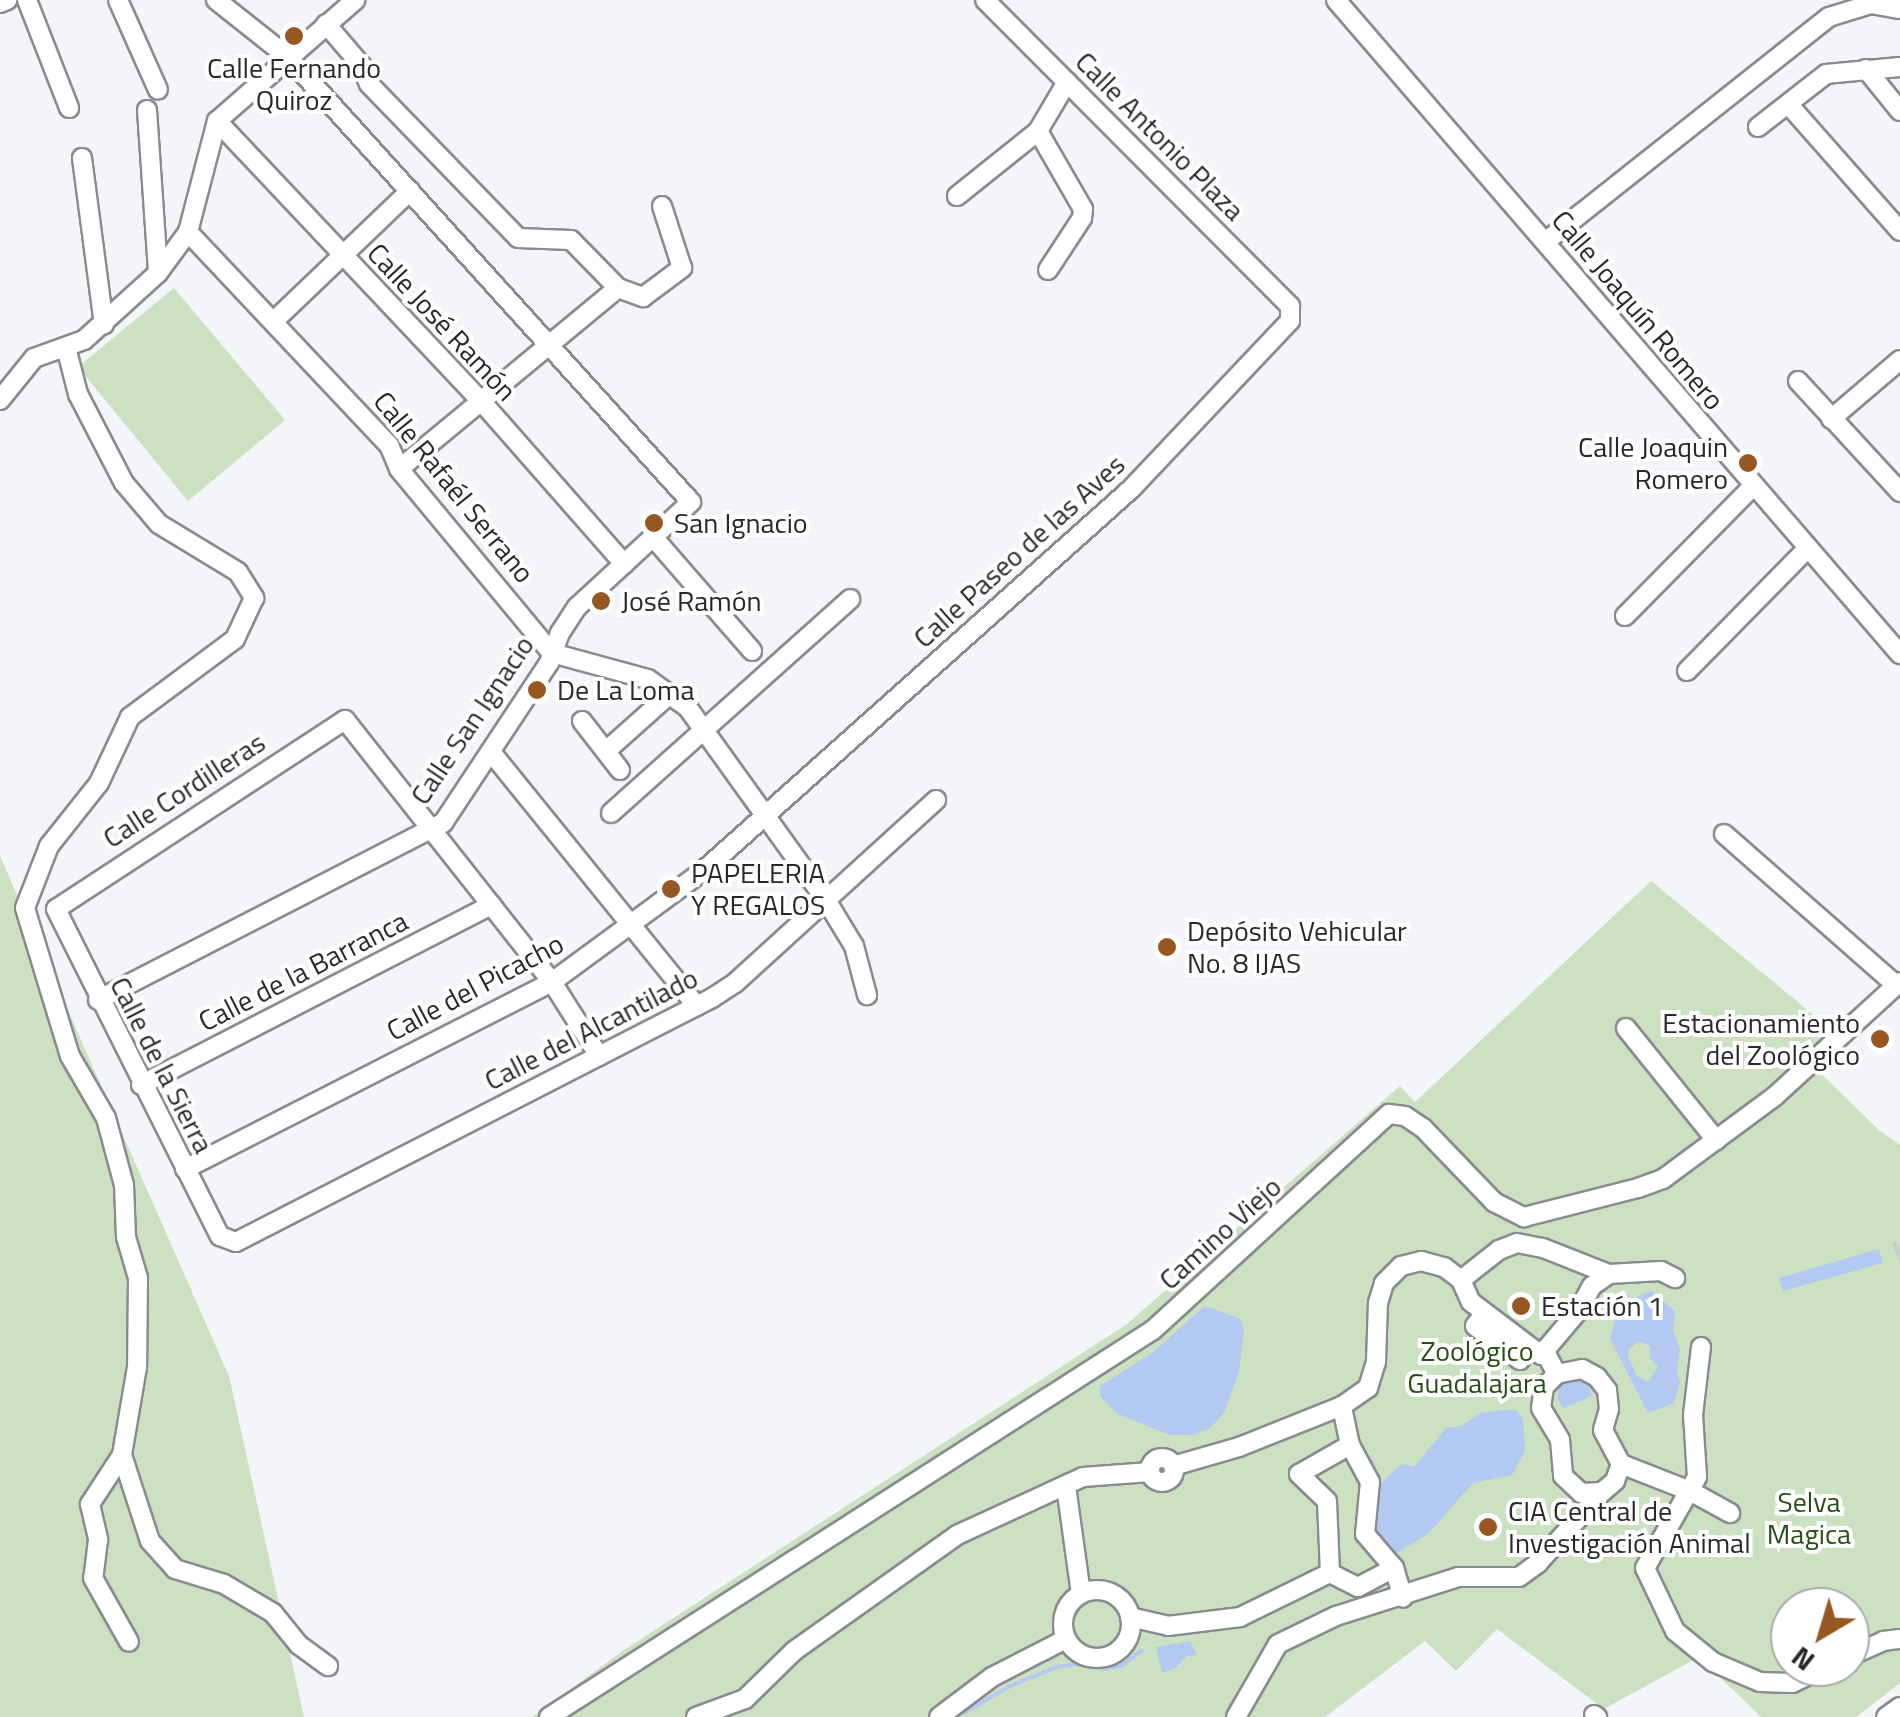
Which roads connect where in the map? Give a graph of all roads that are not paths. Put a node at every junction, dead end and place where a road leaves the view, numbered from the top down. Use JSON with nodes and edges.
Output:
{"nodes":[{"id":1,"x":7,"y":0,"type":"edge"},
{"id":2,"x":27,"y":0,"type":"edge"},
{"id":3,"x":118,"y":0,"type":"edge"},
{"id":4,"x":216,"y":0,"type":"edge"},
{"id":5,"x":355,"y":0,"type":"edge"},
{"id":6,"x":985,"y":0,"type":"edge"},
{"id":7,"x":1336,"y":0,"type":"edge"},
{"id":8,"x":0,"y":3,"type":"edge"},
{"id":9,"x":1900,"y":8,"type":"edge"},
{"id":10,"x":326,"y":24,"type":"junction"},
{"id":11,"x":288,"y":57,"type":"junction"},
{"id":12,"x":1900,"y":67,"type":"edge"},
{"id":13,"x":1866,"y":70,"type":"junction"},
{"id":14,"x":1066,"y":82,"type":"junction"},
{"id":15,"x":158,"y":90,"type":"dead end"},
{"id":16,"x":1789,"y":104,"type":"junction"},
{"id":17,"x":68,"y":108,"type":"dead end"},
{"id":18,"x":147,"y":110,"type":"dead end"},
{"id":19,"x":1900,"y":110,"type":"edge"},
{"id":20,"x":217,"y":121,"type":"junction"},
{"id":21,"x":1758,"y":127,"type":"dead end"},
{"id":22,"x":1038,"y":131,"type":"junction"},
{"id":23,"x":82,"y":158,"type":"dead end"},
{"id":24,"x":410,"y":190,"type":"junction"},
{"id":25,"x":957,"y":196,"type":"dead end"},
{"id":26,"x":662,"y":206,"type":"dead end"},
{"id":27,"x":1896,"y":220,"type":"edge"},
{"id":28,"x":188,"y":232,"type":"junction"},
{"id":29,"x":1545,"y":242,"type":"junction"},
{"id":30,"x":343,"y":257,"type":"junction"},
{"id":31,"x":1048,"y":270,"type":"dead end"},
{"id":32,"x":158,"y":273,"type":"junction"},
{"id":33,"x":618,"y":288,"type":"junction"},
{"id":34,"x":1293,"y":313,"type":"joint"},
{"id":35,"x":275,"y":320,"type":"junction"},
{"id":36,"x":104,"y":325,"type":"junction"},
{"id":37,"x":553,"y":345,"type":"junction"},
{"id":38,"x":66,"y":346,"type":"junction"},
{"id":39,"x":1898,"y":365,"type":"edge"},
{"id":40,"x":1798,"y":381,"type":"dead end"},
{"id":41,"x":0,"y":400,"type":"edge"},
{"id":42,"x":481,"y":401,"type":"junction"},
{"id":43,"x":1832,"y":419,"type":"junction"},
{"id":44,"x":399,"y":469,"type":"junction"},
{"id":45,"x":1753,"y":486,"type":"junction"},
{"id":46,"x":1900,"y":492,"type":"edge"},
{"id":47,"x":653,"y":537,"type":"junction"},
{"id":48,"x":1808,"y":548,"type":"junction"},
{"id":49,"x":624,"y":564,"type":"junction"},
{"id":50,"x":850,"y":599,"type":"dead end"},
{"id":51,"x":1625,"y":616,"type":"dead end"},
{"id":52,"x":1896,"y":643,"type":"edge"},
{"id":53,"x":752,"y":651,"type":"dead end"},
{"id":54,"x":552,"y":653,"type":"junction"},
{"id":55,"x":1687,"y":671,"type":"dead end"},
{"id":56,"x":671,"y":693,"type":"junction"},
{"id":57,"x":582,"y":721,"type":"dead end"},
{"id":58,"x":704,"y":728,"type":"junction"},
{"id":59,"x":606,"y":751,"type":"junction"},
{"id":60,"x":491,"y":752,"type":"junction"},
{"id":61,"x":620,"y":770,"type":"dead end"},
{"id":62,"x":936,"y":800,"type":"dead end"},
{"id":63,"x":611,"y":813,"type":"dead end"},
{"id":64,"x":766,"y":815,"type":"junction"},
{"id":65,"x":435,"y":828,"type":"junction"},
{"id":66,"x":1724,"y":834,"type":"dead end"},
{"id":67,"x":826,"y":900,"type":"junction"},
{"id":68,"x":491,"y":905,"type":"junction"},
{"id":69,"x":56,"y":909,"type":"joint"},
{"id":70,"x":632,"y":926,"type":"junction"},
{"id":71,"x":552,"y":982,"type":"junction"},
{"id":72,"x":1898,"y":984,"type":"edge"},
{"id":73,"x":866,"y":995,"type":"dead end"},
{"id":74,"x":98,"y":1000,"type":"junction"},
{"id":75,"x":697,"y":1006,"type":"junction"},
{"id":76,"x":1626,"y":1028,"type":"dead end"},
{"id":77,"x":599,"y":1056,"type":"junction"},
{"id":78,"x":141,"y":1085,"type":"junction"},
{"id":79,"x":1716,"y":1140,"type":"junction"},
{"id":80,"x":185,"y":1169,"type":"junction"},
{"id":81,"x":228,"y":1242,"type":"joint"},
{"id":82,"x":1609,"y":1274,"type":"junction"},
{"id":83,"x":1674,"y":1278,"type":"dead end"},
{"id":84,"x":1460,"y":1280,"type":"junction"},
{"id":85,"x":1701,"y":1347,"type":"dead end"},
{"id":86,"x":1537,"y":1349,"type":"junction"},
{"id":87,"x":1557,"y":1374,"type":"junction"},
{"id":88,"x":1342,"y":1406,"type":"junction"},
{"id":89,"x":1350,"y":1445,"type":"junction"},
{"id":90,"x":122,"y":1455,"type":"junction"},
{"id":91,"x":1621,"y":1464,"type":"junction"},
{"id":92,"x":1066,"y":1486,"type":"junction"},
{"id":93,"x":1690,"y":1491,"type":"junction"},
{"id":94,"x":1602,"y":1492,"type":"junction"},
{"id":95,"x":1730,"y":1513,"type":"dead end"},
{"id":96,"x":1080,"y":1568,"type":"junction"},
{"id":97,"x":1394,"y":1568,"type":"junction"},
{"id":98,"x":1330,"y":1573,"type":"junction"},
{"id":99,"x":1111,"y":1593,"type":"junction"},
{"id":100,"x":1080,"y":1594,"type":"junction"},
{"id":101,"x":1403,"y":1598,"type":"junction"},
{"id":102,"x":1130,"y":1617,"type":"junction"},
{"id":103,"x":1066,"y":1639,"type":"junction"},
{"id":104,"x":1900,"y":1639,"type":"edge"},
{"id":105,"x":128,"y":1642,"type":"dead end"},
{"id":106,"x":1870,"y":1647,"type":"edge"},
{"id":107,"x":328,"y":1666,"type":"dead end"},
{"id":108,"x":1770,"y":1682,"type":"edge"},
{"id":109,"x":1900,"y":1707,"type":"edge"},
{"id":110,"x":945,"y":1715,"type":"edge"},
{"id":111,"x":549,"y":1717,"type":"edge"},
{"id":112,"x":696,"y":1717,"type":"edge"},
{"id":113,"x":1236,"y":1717,"type":"edge"},
{"id":114,"x":1886,"y":1717,"type":"edge"}],
"edges":[{"from":1,"to":8,"type":"street"},
{"from":2,"to":17,"type":"street"},
{"from":3,"to":15,"type":"street"},
{"from":4,"to":11,"type":"street"},
{"from":5,"to":10,"type":"street"},
{"from":6,"to":14,"type":"street","name":"Calle Antonio Plaza"},
{"from":7,"to":29,"type":"street","name":"Calle Joaquín Romero"},
{"from":9,"to":29,"type":"street"},
{"from":10,"to":11,"type":"street"},
{"from":10,"to":33,"type":"street"},
{"from":11,"to":20,"type":"street"},
{"from":11,"to":24,"type":"street"},
{"from":12,"to":13,"type":"street"},
{"from":13,"to":16,"type":"street"},
{"from":13,"to":19,"type":"street"},
{"from":14,"to":22,"type":"street"},
{"from":14,"to":34,"type":"street","name":"Calle Antonio Plaza"},
{"from":16,"to":21,"type":"street"},
{"from":16,"to":27,"type":"street"},
{"from":18,"to":32,"type":"street"},
{"from":20,"to":28,"type":"street"},
{"from":20,"to":30,"type":"street","name":"Calle José Ramón"},
{"from":22,"to":25,"type":"street"},
{"from":22,"to":31,"type":"street"},
{"from":23,"to":36,"type":"street"},
{"from":24,"to":30,"type":"street"},
{"from":24,"to":37,"type":"street"},
{"from":26,"to":33,"type":"street"},
{"from":28,"to":32,"type":"street"},
{"from":28,"to":35,"type":"street","name":"Calle Rafaél Serrano"},
{"from":29,"to":45,"type":"street","name":"Calle Joaquín Romero"},
{"from":30,"to":35,"type":"street"},
{"from":30,"to":42,"type":"street","name":"Calle José Ramón"},
{"from":32,"to":36,"type":"street"},
{"from":33,"to":37,"type":"street"},
{"from":34,"to":64,"type":"street","name":"Calle Paseo de las Aves"},
{"from":35,"to":44,"type":"street","name":"Calle Rafaél Serrano"},
{"from":36,"to":38,"type":"street"},
{"from":37,"to":42,"type":"street"},
{"from":37,"to":47,"type":"street","name":"Calle San Ignacio"},
{"from":38,"to":41,"type":"street"},
{"from":38,"to":90,"type":"street"},
{"from":39,"to":43,"type":"street"},
{"from":40,"to":43,"type":"street"},
{"from":42,"to":44,"type":"street"},
{"from":42,"to":49,"type":"street","name":"Calle José Ramón"},
{"from":43,"to":46,"type":"street"},
{"from":44,"to":54,"type":"street","name":"Calle Rafaél Serrano"},
{"from":45,"to":48,"type":"street","name":"Calle Joaquín Romero"},
{"from":45,"to":51,"type":"street"},
{"from":47,"to":49,"type":"street","name":"Calle San Ignacio"},
{"from":47,"to":53,"type":"street"},
{"from":48,"to":52,"type":"street","name":"Calle Joaquín Romero"},
{"from":48,"to":55,"type":"street"},
{"from":49,"to":54,"type":"street","name":"Calle San Ignacio"},
{"from":50,"to":58,"type":"street"},
{"from":54,"to":56,"type":"street"},
{"from":54,"to":60,"type":"street","name":"Calle San Ignacio"},
{"from":56,"to":58,"type":"street"},
{"from":56,"to":59,"type":"street"},
{"from":57,"to":59,"type":"street"},
{"from":58,"to":63,"type":"street"},
{"from":58,"to":64,"type":"street"},
{"from":59,"to":61,"type":"street"},
{"from":60,"to":65,"type":"street","name":"Calle San Ignacio"},
{"from":60,"to":70,"type":"street"},
{"from":62,"to":67,"type":"street","name":"Calle del Alcantilado"},
{"from":64,"to":67,"type":"street"},
{"from":64,"to":70,"type":"street","name":"Calle del Picacho"},
{"from":65,"to":68,"type":"street"},
{"from":65,"to":69,"type":"street","name":"Calle Cordilleras"},
{"from":65,"to":74,"type":"street","name":"Calle San Ignacio"},
{"from":66,"to":72,"type":"street"},
{"from":67,"to":73,"type":"street"},
{"from":67,"to":75,"type":"street","name":"Calle del Alcantilado"},
{"from":68,"to":71,"type":"street"},
{"from":68,"to":78,"type":"street","name":"Calle de la Barranca"},
{"from":69,"to":74,"type":"street","name":"Calle de la Sierra"},
{"from":70,"to":71,"type":"street","name":"Calle del Picacho"},
{"from":70,"to":75,"type":"street"},
{"from":71,"to":77,"type":"street"},
{"from":71,"to":80,"type":"street","name":"Calle del Picacho"},
{"from":72,"to":79,"type":"street","name":"Camino Viejo"},
{"from":74,"to":78,"type":"street","name":"Calle de la Sierra"},
{"from":75,"to":77,"type":"street","name":"Calle del Alcantilado"},
{"from":76,"to":79,"type":"street"},
{"from":77,"to":81,"type":"street","name":"Calle del Alcantilado"},
{"from":78,"to":80,"type":"street","name":"Calle de la Sierra"},
{"from":79,"to":111,"type":"street","name":"Camino Viejo"},
{"from":80,"to":81,"type":"street","name":"Calle de la Sierra"},
{"from":82,"to":83,"type":"street"},
{"from":82,"to":84,"type":"street"},
{"from":82,"to":86,"type":"street"},
{"from":84,"to":86,"type":"street"},
{"from":84,"to":88,"type":"street"},
{"from":85,"to":93,"type":"street"},
{"from":86,"to":87,"type":"street"},
{"from":87,"to":91,"type":"street"},
{"from":87,"to":94,"type":"street"},
{"from":88,"to":89,"type":"street"},
{"from":88,"to":92,"type":"street"},
{"from":89,"to":97,"type":"street"},
{"from":89,"to":98,"type":"street"},
{"from":90,"to":105,"type":"street"},
{"from":90,"to":107,"type":"street"},
{"from":91,"to":93,"type":"street"},
{"from":91,"to":94,"type":"street"},
{"from":92,"to":96,"type":"street"},
{"from":92,"to":112,"type":"street"},
{"from":93,"to":95,"type":"street"},
{"from":93,"to":108,"type":"street"},
{"from":94,"to":101,"type":"street"},
{"from":96,"to":99,"type":"street"},
{"from":96,"to":100,"type":"street"},
{"from":97,"to":98,"type":"street"},
{"from":97,"to":101,"type":"street"},
{"from":98,"to":102,"type":"street"},
{"from":99,"to":100,"type":"street"},
{"from":99,"to":102,"type":"street"},
{"from":100,"to":103,"type":"street"},
{"from":101,"to":113,"type":"street"},
{"from":102,"to":103,"type":"street"},
{"from":103,"to":110,"type":"street"},
{"from":104,"to":106,"type":"street"},
{"from":109,"to":114,"type":"street"}]}
